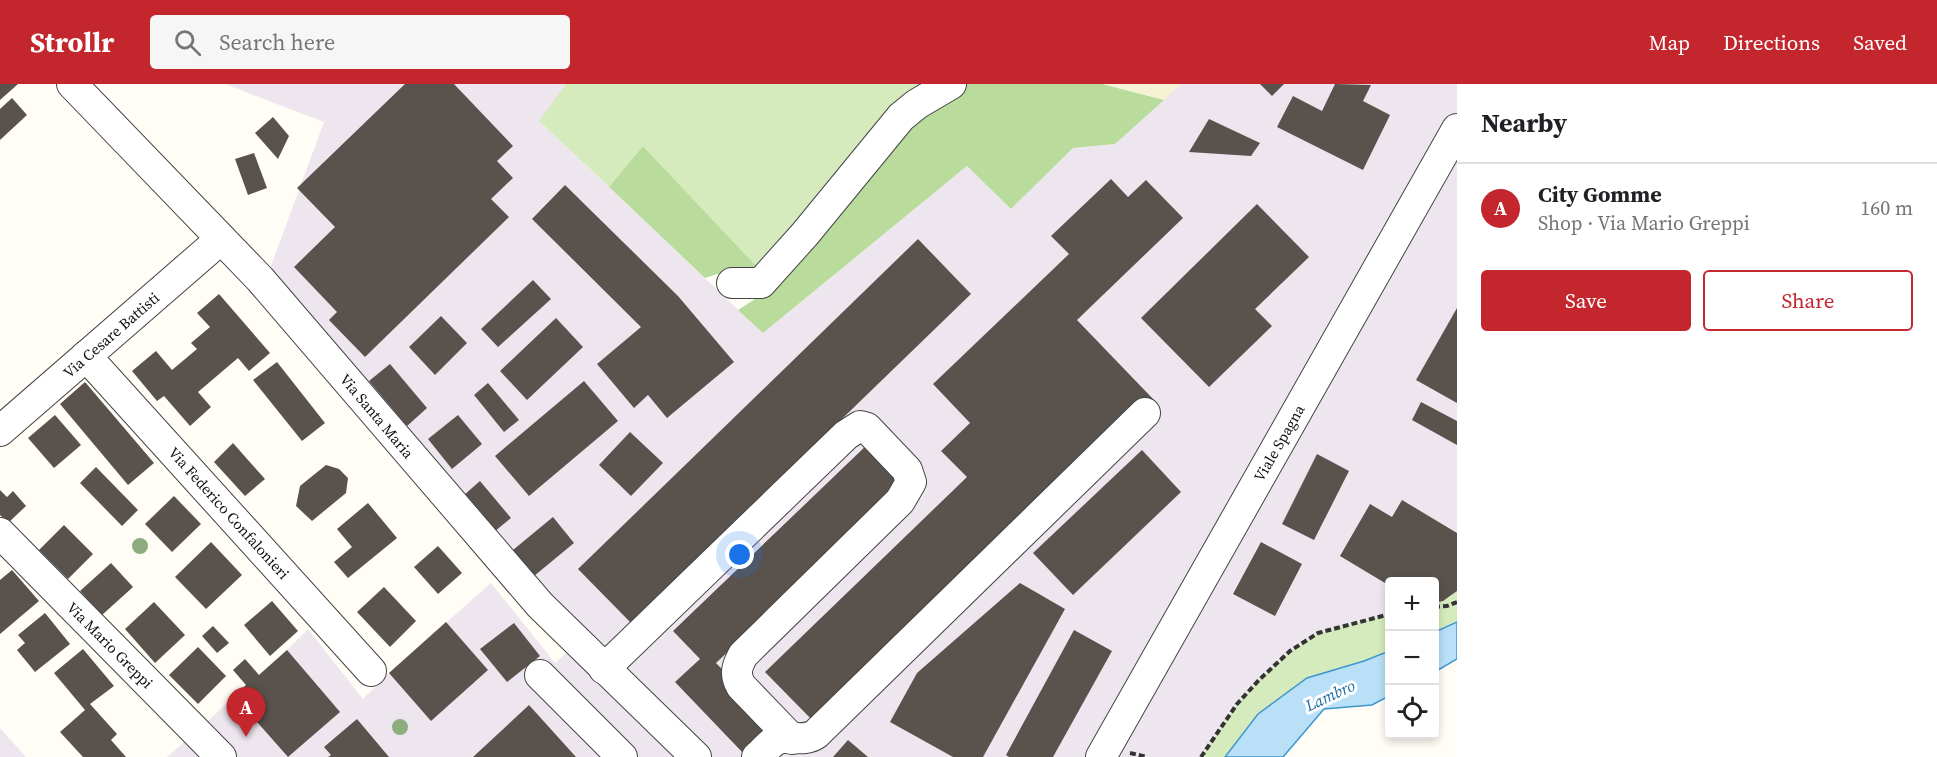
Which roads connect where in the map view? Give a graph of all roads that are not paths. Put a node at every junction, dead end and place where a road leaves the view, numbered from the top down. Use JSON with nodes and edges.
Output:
{"nodes":[{"id":1,"x":72,"y":84,"type":"edge"},
{"id":2,"x":951,"y":84,"type":"edge"},
{"id":3,"x":1457,"y":129,"type":"edge"},
{"id":4,"x":221,"y":239,"type":"junction"},
{"id":5,"x":732,"y":283,"type":"dead end"},
{"id":6,"x":86,"y":356,"type":"junction"},
{"id":7,"x":1145,"y":413,"type":"dead end"},
{"id":8,"x":0,"y":431,"type":"edge"},
{"id":9,"x":0,"y":533,"type":"edge"},
{"id":10,"x":604,"y":669,"type":"junction"},
{"id":11,"x":371,"y":671,"type":"dead end"},
{"id":12,"x":540,"y":675,"type":"dead end"},
{"id":13,"x":792,"y":739,"type":"junction"},
{"id":14,"x":683,"y":753,"type":"edge"},
{"id":15,"x":221,"y":757,"type":"edge"},
{"id":16,"x":622,"y":757,"type":"edge"},
{"id":17,"x":757,"y":757,"type":"edge"},
{"id":18,"x":1101,"y":757,"type":"edge"}],
"edges":[{"from":1,"to":4,"type":"street","name":"Via Santa Maria"},
{"from":2,"to":5,"type":"street"},
{"from":3,"to":18,"type":"street","name":"Viale Spagna"},
{"from":4,"to":6,"type":"street","name":"Via Cesare Battisti"},
{"from":4,"to":10,"type":"street","name":"Via Santa Maria"},
{"from":6,"to":8,"type":"street","name":"Via Cesare Battisti"},
{"from":6,"to":11,"type":"street","name":"Via Federico Confalonieri"},
{"from":7,"to":13,"type":"street"},
{"from":9,"to":15,"type":"street","name":"Via Mario Greppi"},
{"from":10,"to":13,"type":"street"},
{"from":10,"to":14,"type":"street","name":"Via Santa Maria"},
{"from":12,"to":16,"type":"street"},
{"from":13,"to":17,"type":"street"}]}
